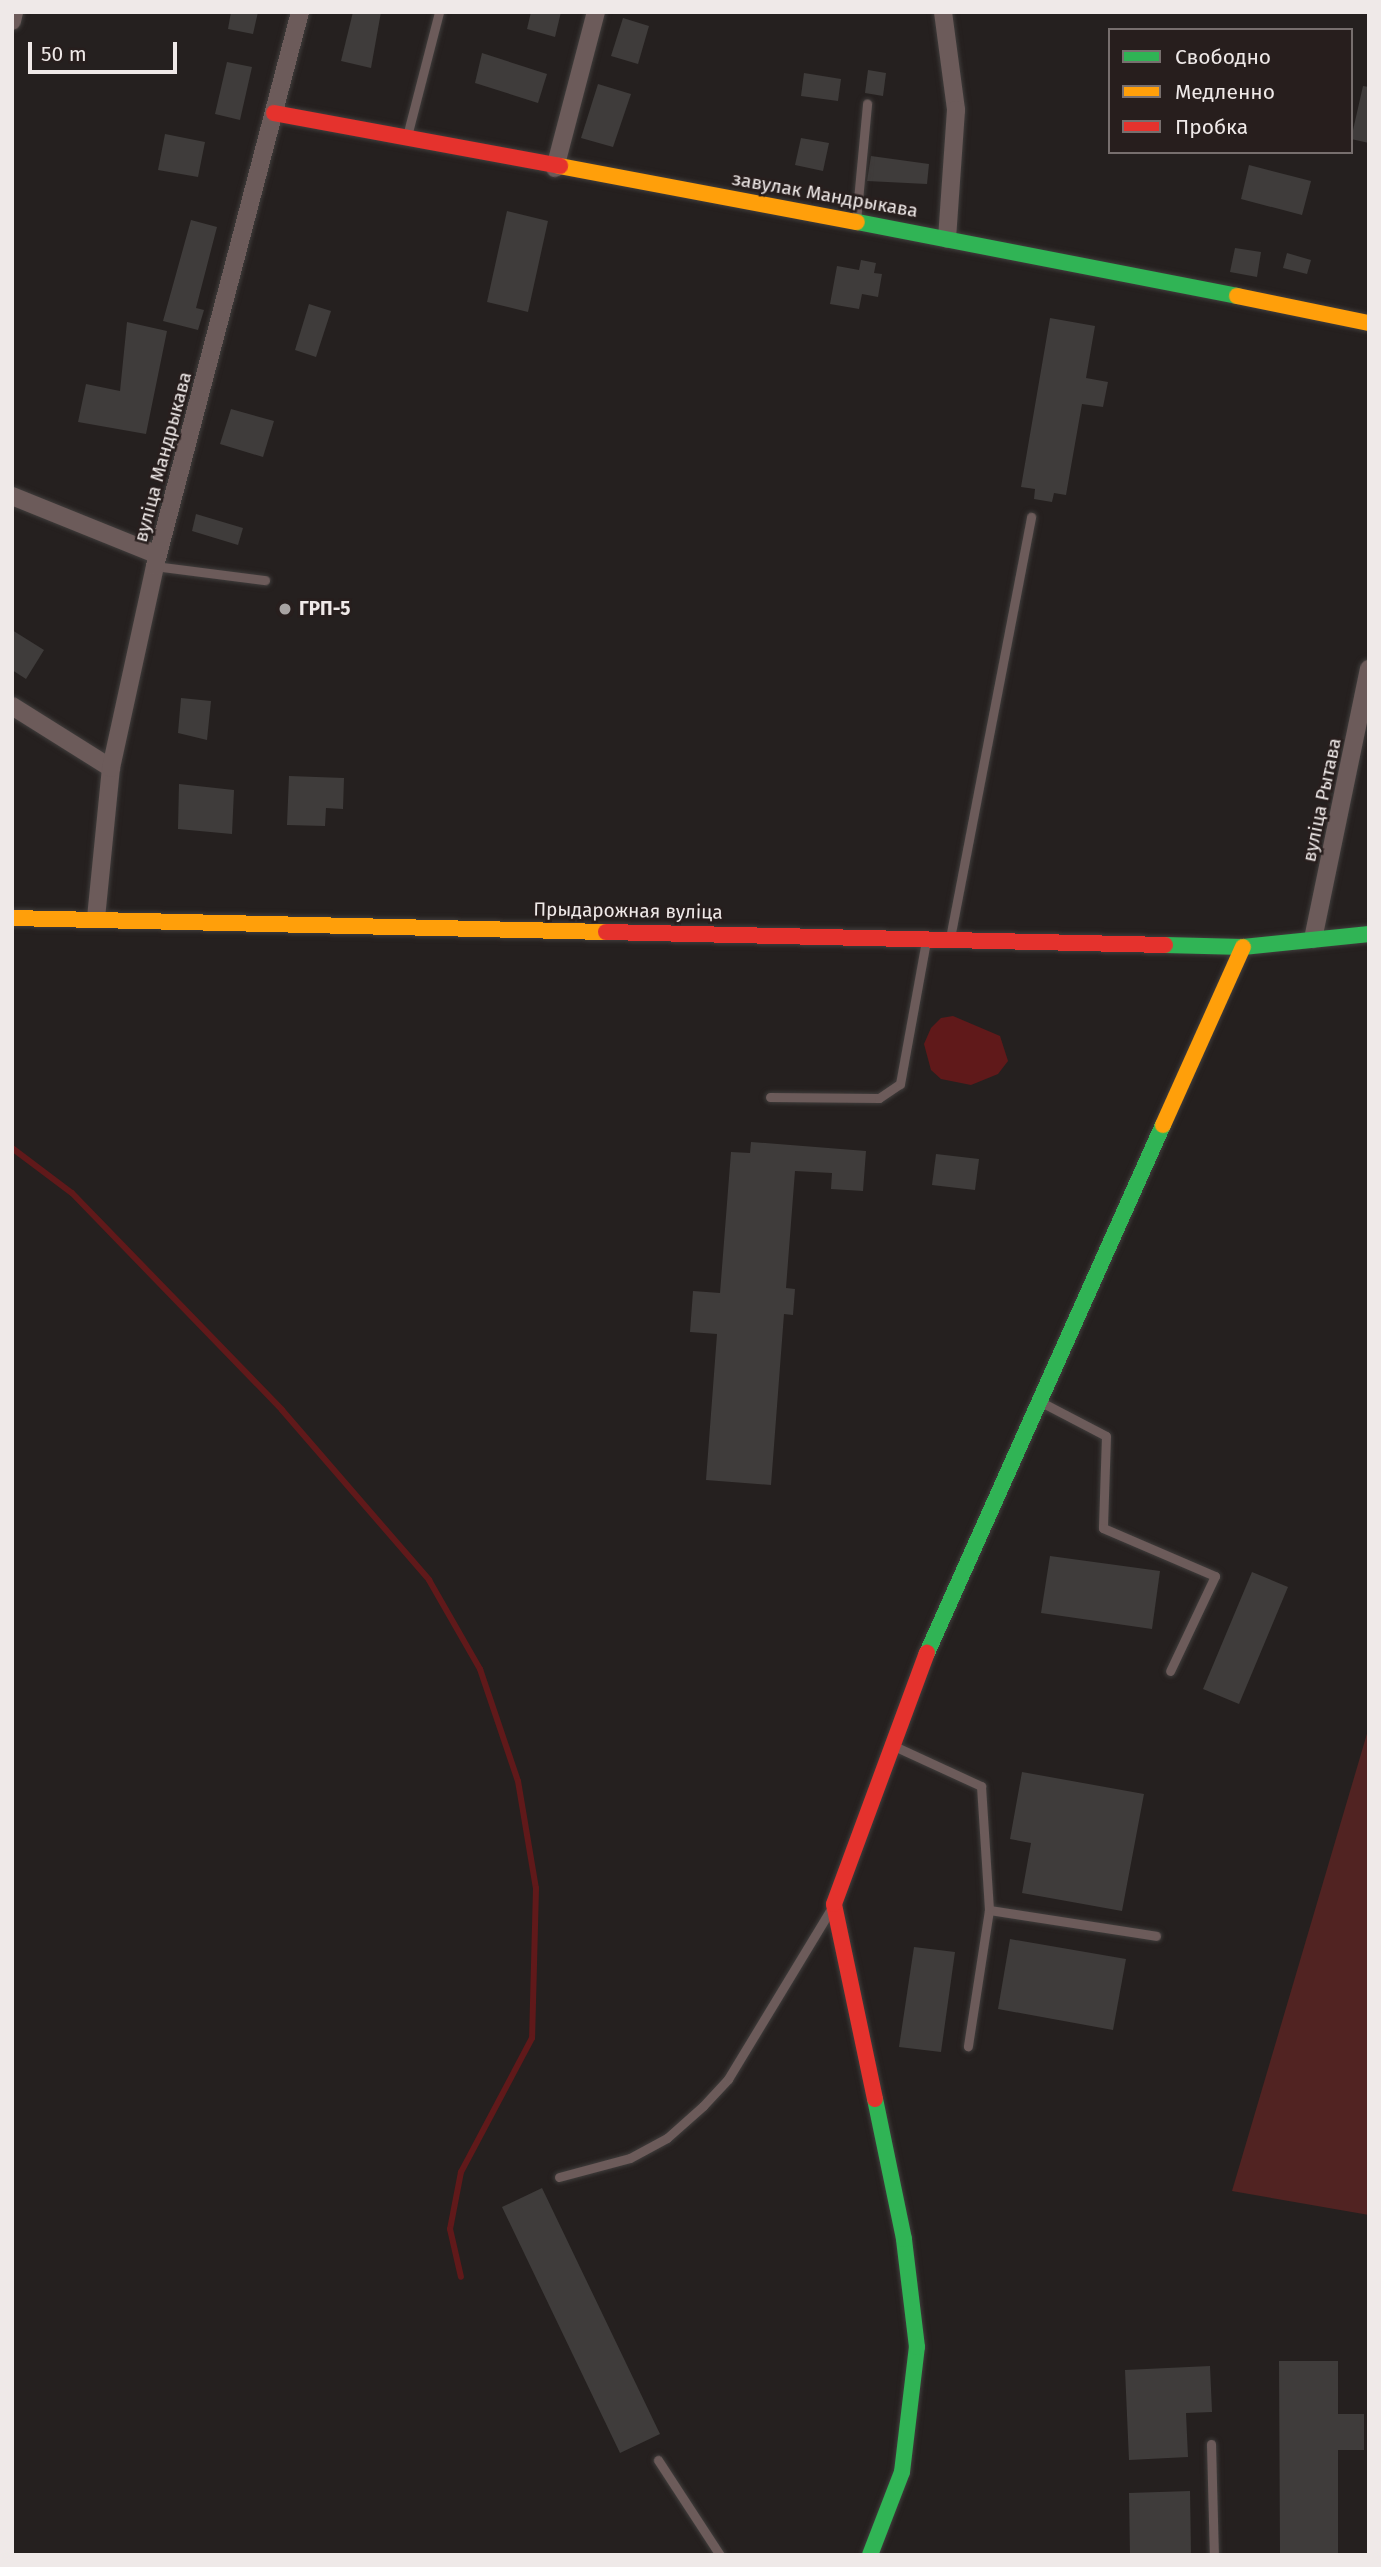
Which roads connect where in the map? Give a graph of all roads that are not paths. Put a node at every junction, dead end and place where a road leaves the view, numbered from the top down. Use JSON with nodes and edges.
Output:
{"nodes":[{"id":1,"x":14,"y":12,"type":"edge"},
{"id":2,"x":300,"y":12,"type":"edge"},
{"id":3,"x":439,"y":12,"type":"edge"},
{"id":4,"x":596,"y":12,"type":"edge"},
{"id":5,"x":943,"y":12,"type":"edge"},
{"id":6,"x":12,"y":21,"type":"edge"},
{"id":7,"x":867,"y":104,"type":"dead end"},
{"id":8,"x":274,"y":113,"type":"junction"},
{"id":9,"x":406,"y":140,"type":"junction"},
{"id":10,"x":555,"y":168,"type":"junction"},
{"id":11,"x":856,"y":222,"type":"junction"},
{"id":12,"x":947,"y":239,"type":"junction"},
{"id":13,"x":1369,"y":323,"type":"edge"},
{"id":14,"x":12,"y":496,"type":"edge"},
{"id":15,"x":1031,"y":517,"type":"dead end"},
{"id":16,"x":156,"y":561,"type":"junction"},
{"id":17,"x":265,"y":580,"type":"dead end"},
{"id":18,"x":1369,"y":669,"type":"edge"},
{"id":19,"x":12,"y":706,"type":"edge"},
{"id":20,"x":111,"y":768,"type":"junction"},
{"id":21,"x":12,"y":918,"type":"edge"},
{"id":22,"x":96,"y":918,"type":"junction"},
{"id":23,"x":1369,"y":934,"type":"edge"},
{"id":24,"x":1313,"y":939,"type":"junction"},
{"id":25,"x":926,"y":940,"type":"junction"},
{"id":26,"x":949,"y":940,"type":"junction"},
{"id":27,"x":1243,"y":947,"type":"junction"},
{"id":28,"x":770,"y":1097,"type":"dead end"},
{"id":29,"x":1040,"y":1401,"type":"junction"},
{"id":30,"x":1170,"y":1671,"type":"dead end"},
{"id":31,"x":893,"y":1745,"type":"junction"},
{"id":32,"x":834,"y":1904,"type":"junction"},
{"id":33,"x":989,"y":1910,"type":"junction"},
{"id":34,"x":1156,"y":1936,"type":"dead end"},
{"id":35,"x":968,"y":2046,"type":"dead end"},
{"id":36,"x":559,"y":2177,"type":"dead end"},
{"id":37,"x":1212,"y":2444,"type":"dead end"},
{"id":38,"x":658,"y":2460,"type":"dead end"},
{"id":39,"x":720,"y":2555,"type":"edge"},
{"id":40,"x":870,"y":2555,"type":"edge"},
{"id":41,"x":1214,"y":2555,"type":"edge"}],
"edges":[{"from":1,"to":6,"type":"street"},
{"from":2,"to":8,"type":"street","name":"вуліца Мандрыкава"},
{"from":3,"to":9,"type":"lane"},
{"from":4,"to":10,"type":"street"},
{"from":5,"to":12,"type":"street"},
{"from":7,"to":11,"type":"lane"},
{"from":8,"to":9,"type":"street","name":"завулак Мандрыкава"},
{"from":8,"to":16,"type":"street","name":"вуліца Мандрыкава"},
{"from":9,"to":10,"type":"street","name":"завулак Мандрыкава"},
{"from":10,"to":11,"type":"street","name":"завулак Мандрыкава"},
{"from":11,"to":12,"type":"street","name":"завулак Мандрыкава"},
{"from":12,"to":13,"type":"street","name":"завулак Мандрыкава"},
{"from":14,"to":16,"type":"street"},
{"from":15,"to":26,"type":"lane"},
{"from":16,"to":17,"type":"lane"},
{"from":16,"to":20,"type":"street","name":"вуліца Мандрыкава"},
{"from":18,"to":24,"type":"street","name":"вуліца Рытава"},
{"from":19,"to":20,"type":"street"},
{"from":20,"to":22,"type":"street","name":"вуліца Мандрыкава"},
{"from":21,"to":22,"type":"street","name":"Прыдарожная вуліца"},
{"from":22,"to":25,"type":"street","name":"Прыдарожная вуліца"},
{"from":23,"to":24,"type":"street","name":"Прыдарожная вуліца"},
{"from":24,"to":27,"type":"street","name":"Прыдарожная вуліца"},
{"from":25,"to":26,"type":"street","name":"Прыдарожная вуліца"},
{"from":25,"to":28,"type":"lane"},
{"from":26,"to":27,"type":"street","name":"Прыдарожная вуліца"},
{"from":27,"to":29,"type":"street"},
{"from":29,"to":30,"type":"lane"},
{"from":29,"to":31,"type":"street"},
{"from":31,"to":32,"type":"street"},
{"from":31,"to":33,"type":"lane"},
{"from":32,"to":36,"type":"lane"},
{"from":32,"to":40,"type":"street"},
{"from":33,"to":34,"type":"lane"},
{"from":33,"to":35,"type":"lane"},
{"from":37,"to":41,"type":"lane"},
{"from":38,"to":39,"type":"lane"}]}
